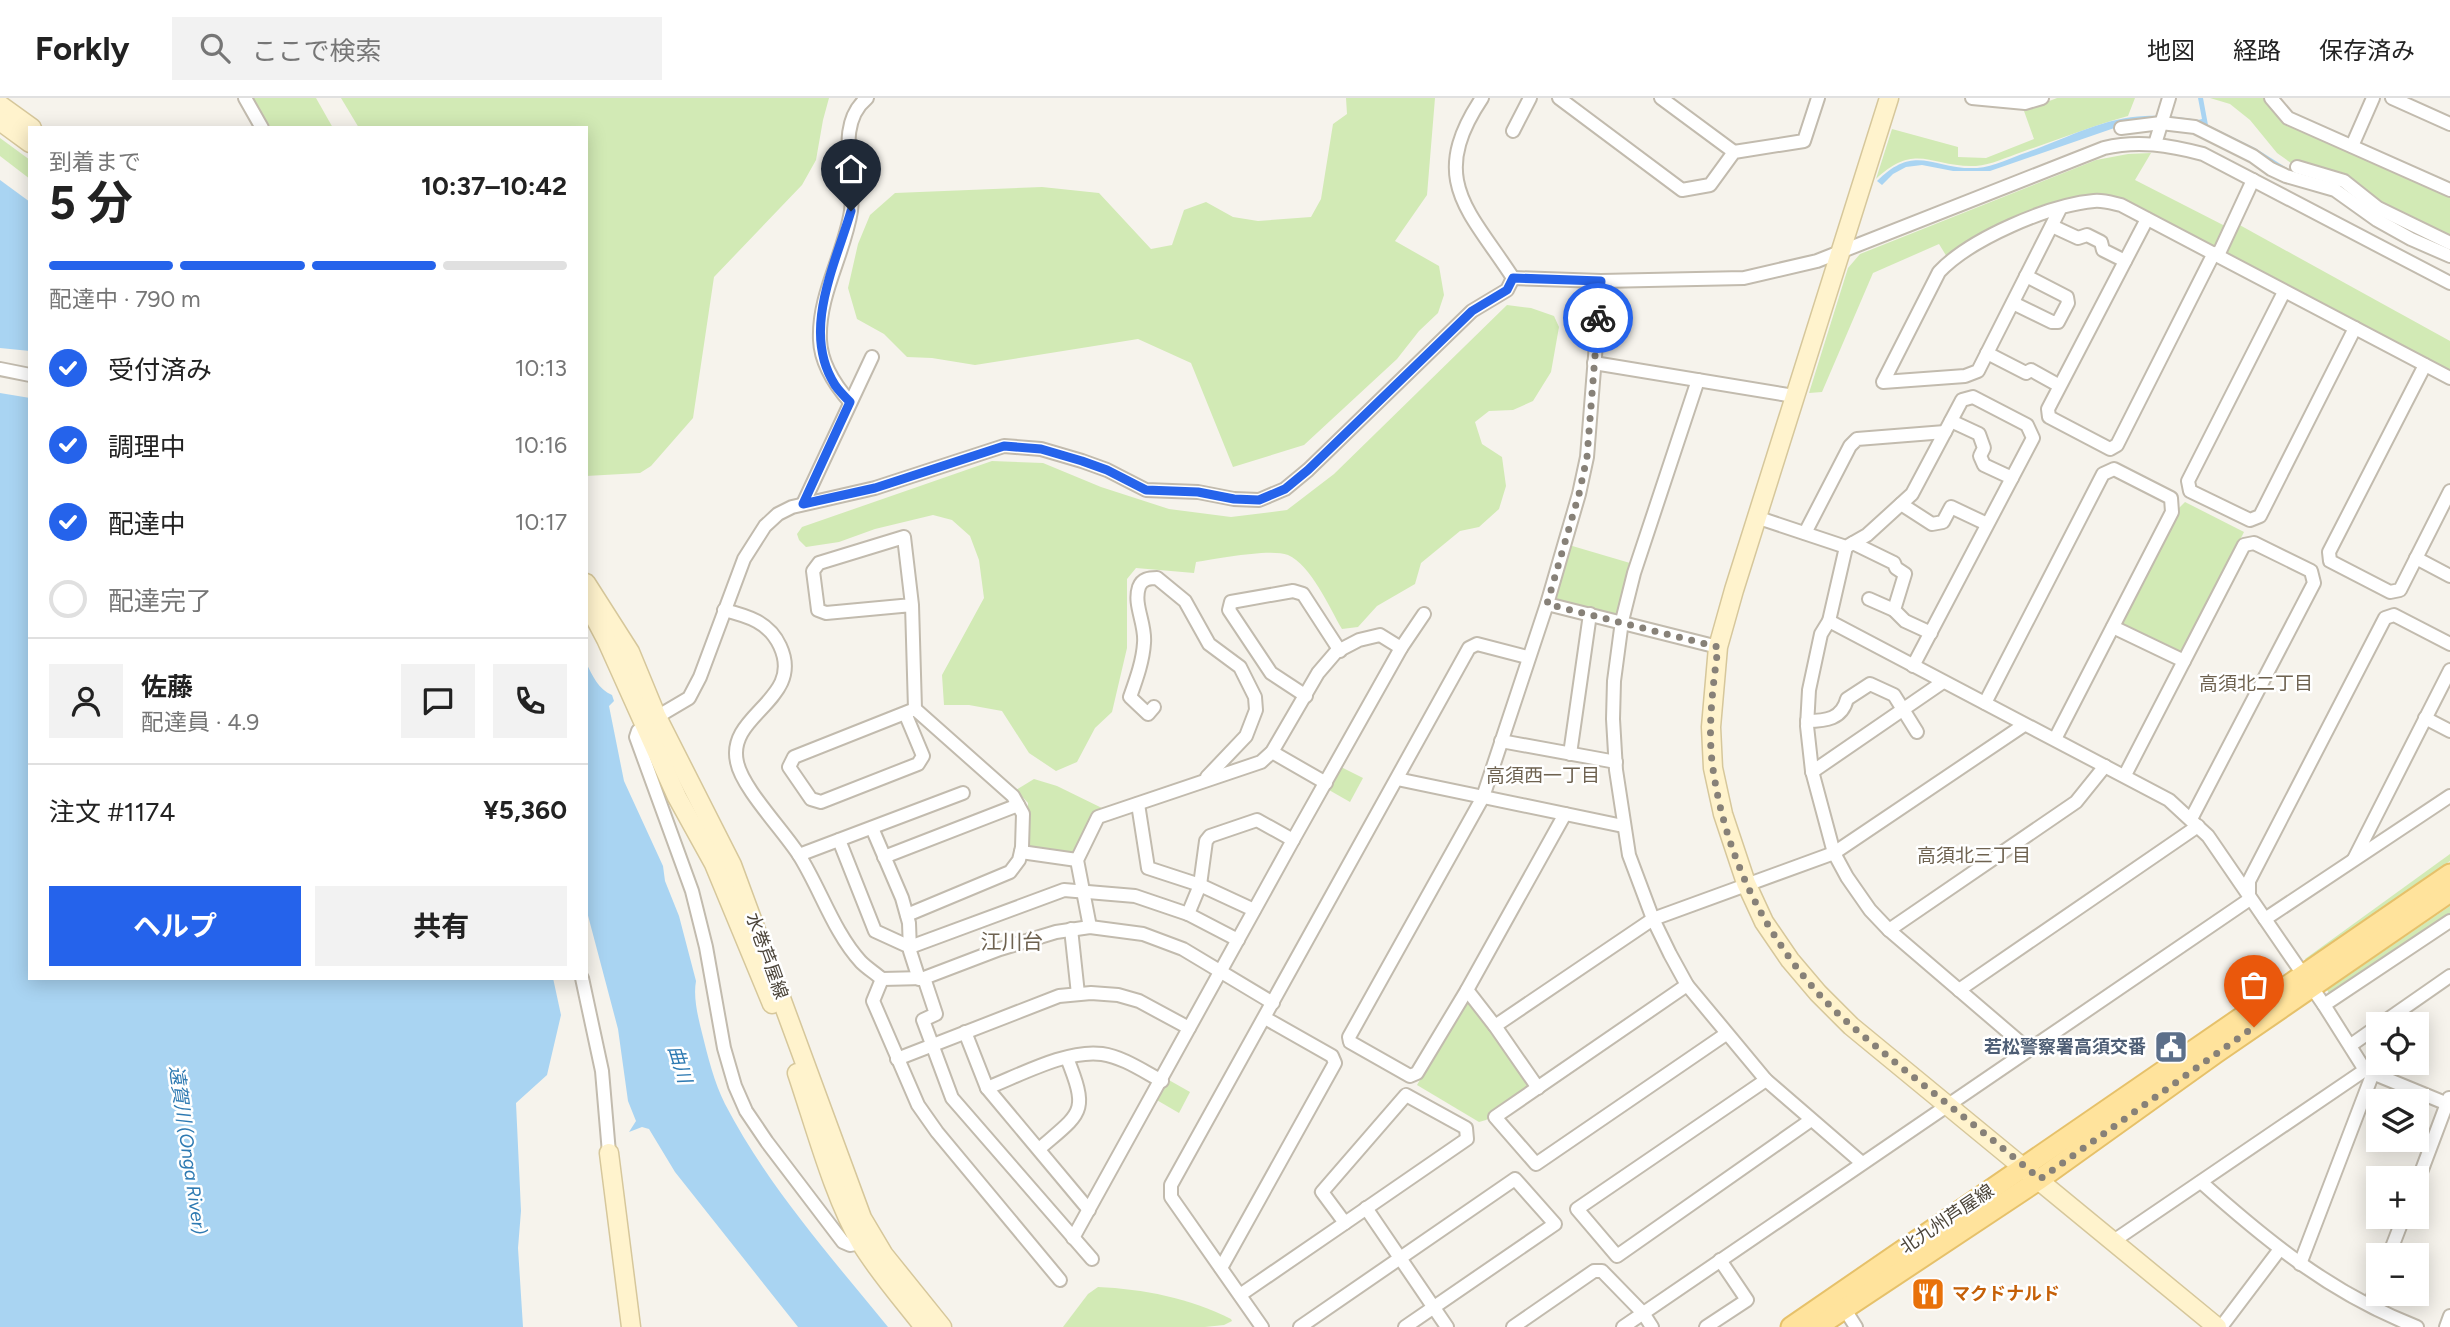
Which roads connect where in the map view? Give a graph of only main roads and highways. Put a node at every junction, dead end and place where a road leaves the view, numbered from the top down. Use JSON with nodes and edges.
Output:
{"nodes":[{"id":1,"x":1889,"y":98,"type":"edge"},
{"id":2,"x":0,"y":105,"type":"edge"},
{"id":3,"x":0,"y":121,"type":"edge"},
{"id":4,"x":29,"y":126,"type":"edge"},
{"id":5,"x":28,"y":142,"type":"edge"},
{"id":6,"x":588,"y":586,"type":"edge"},
{"id":7,"x":588,"y":605,"type":"edge"},
{"id":8,"x":651,"y":721,"type":"junction"},
{"id":9,"x":2450,"y":874,"type":"edge"},
{"id":10,"x":2450,"y":892,"type":"edge"},
{"id":11,"x":2307,"y":981,"type":"junction"},
{"id":12,"x":609,"y":1153,"type":"road end"},
{"id":13,"x":2032,"y":1173,"type":"junction"},
{"id":14,"x":1840,"y":1302,"type":"junction"},
{"id":15,"x":631,"y":1327,"type":"edge"},
{"id":16,"x":924,"y":1327,"type":"edge"},
{"id":17,"x":942,"y":1327,"type":"edge"},
{"id":18,"x":1791,"y":1327,"type":"edge"},
{"id":19,"x":1817,"y":1327,"type":"edge"},
{"id":20,"x":2219,"y":1327,"type":"edge"}],
"edges":[{"from":1,"to":13,"type":"main road"},
{"from":2,"to":4,"type":"main road"},
{"from":3,"to":5,"type":"main road"},
{"from":6,"to":8,"type":"main road","name":"水巻芦屋線"},
{"from":7,"to":8,"type":"main road","name":"水巻芦屋線"},
{"from":8,"to":16,"type":"main road","name":"水巻芦屋線"},
{"from":8,"to":17,"type":"main road","name":"水巻芦屋線"},
{"from":9,"to":11,"type":"main road","name":"北九州芦屋線"},
{"from":10,"to":11,"type":"main road","name":"北九州芦屋線"},
{"from":11,"to":13,"type":"main road","name":"北九州芦屋線"},
{"from":12,"to":15,"type":"main road"},
{"from":13,"to":14,"type":"main road","name":"北九州芦屋線"},
{"from":13,"to":20,"type":"main road"},
{"from":14,"to":18,"type":"main road","name":"北九州芦屋線"},
{"from":14,"to":19,"type":"main road","name":"北九州芦屋線"}]}
